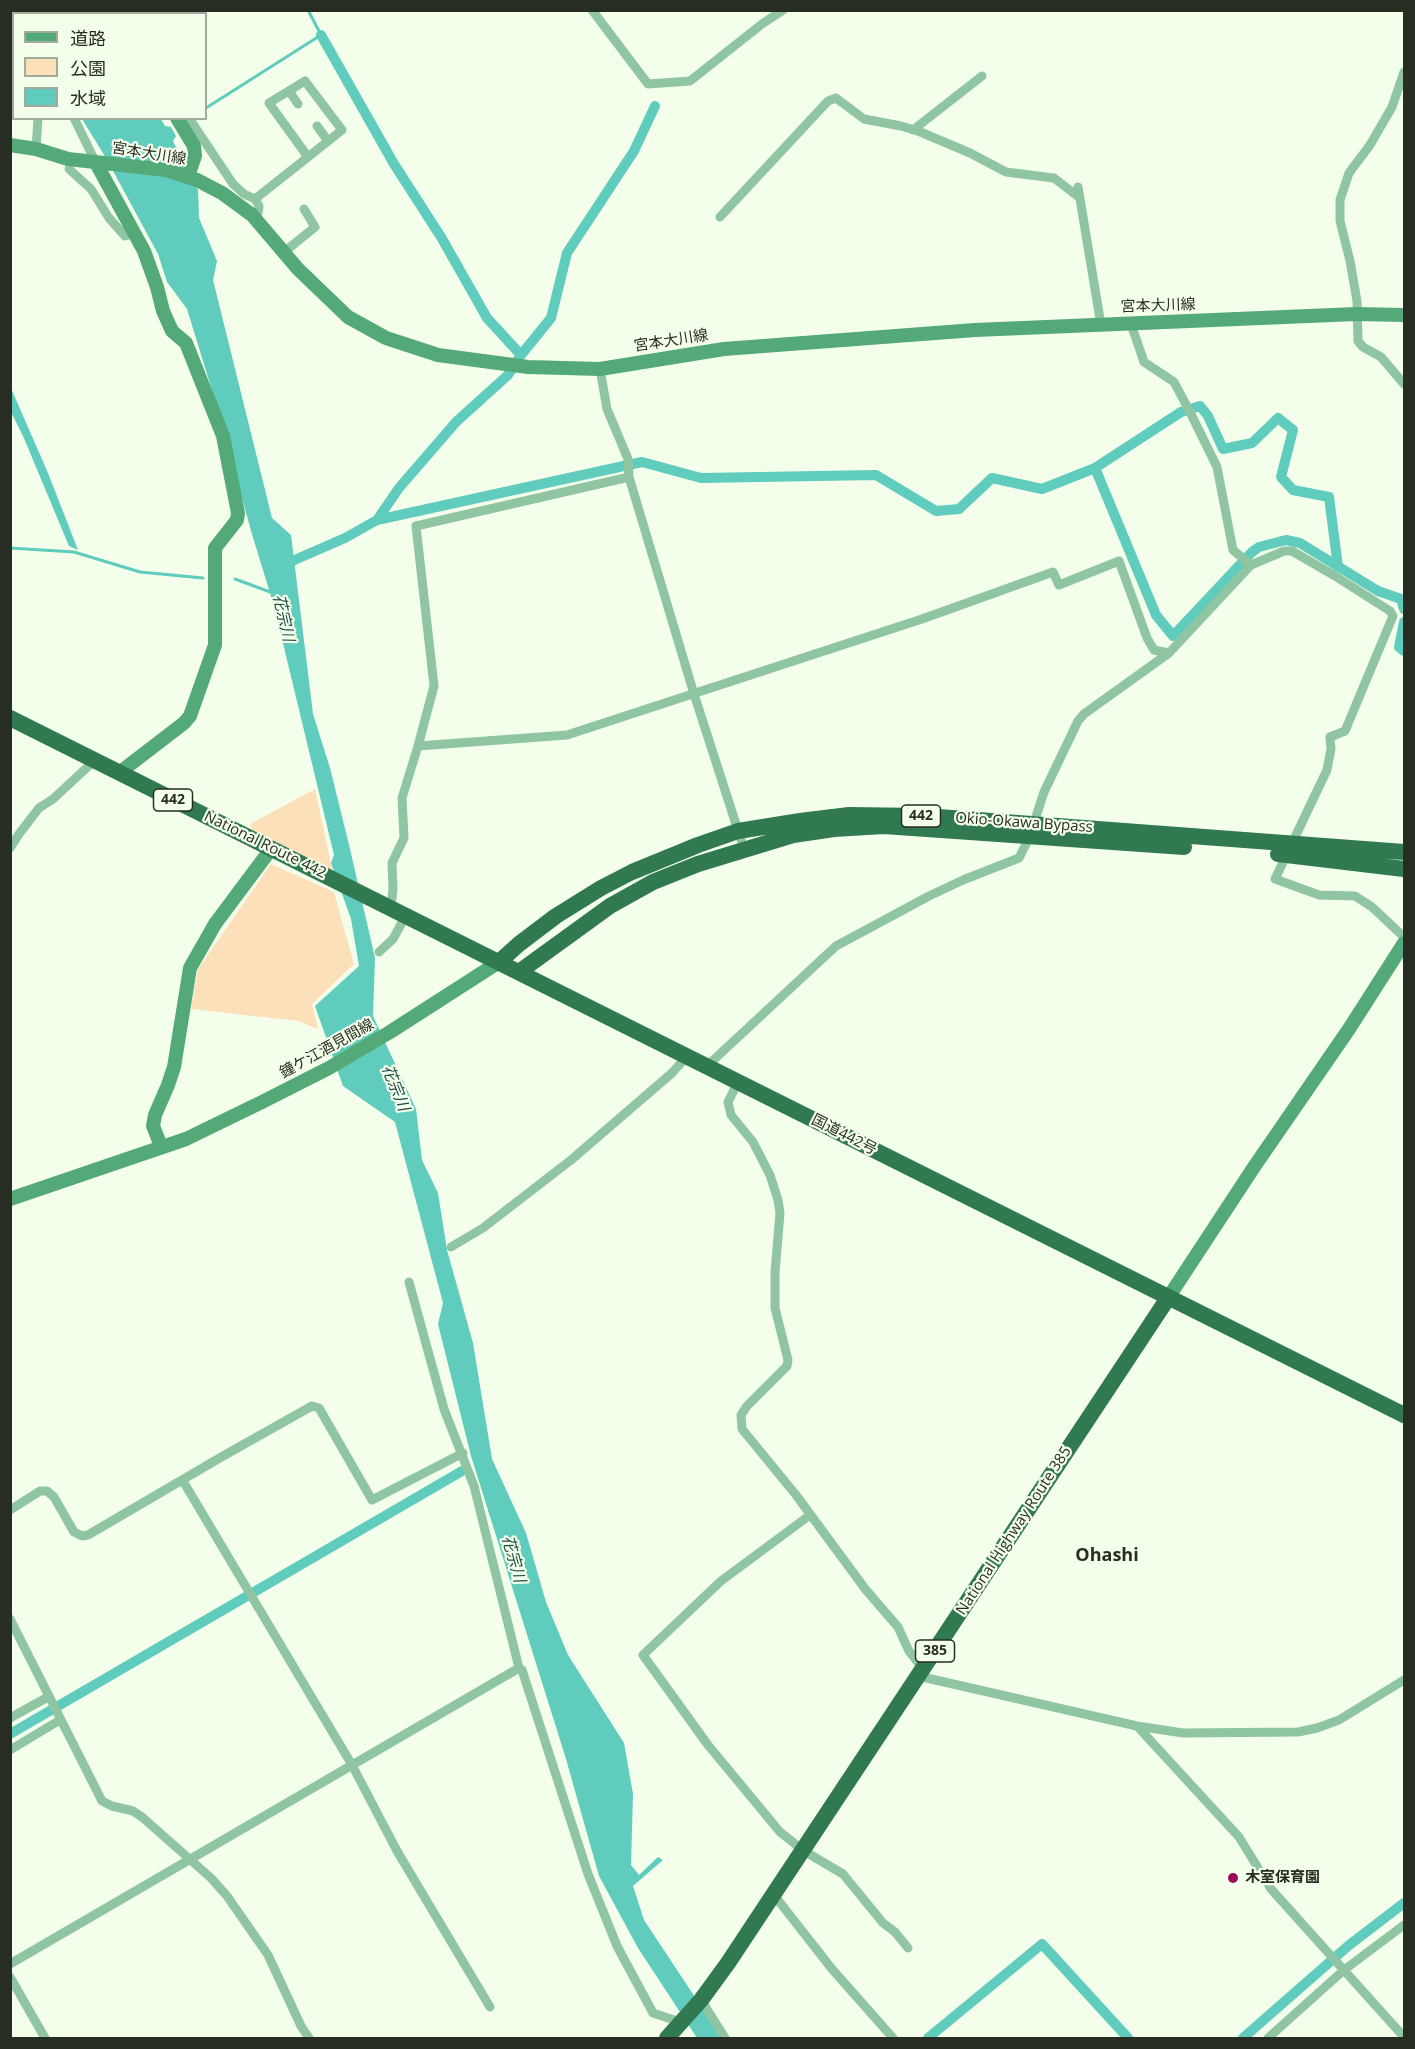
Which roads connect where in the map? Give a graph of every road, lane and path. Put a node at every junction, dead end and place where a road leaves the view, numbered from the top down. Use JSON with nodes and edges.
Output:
{"nodes":[{"id":1,"x":592,"y":10,"type":"edge"},
{"id":2,"x":783,"y":10,"type":"edge"},
{"id":3,"x":1404,"y":72,"type":"edge"},
{"id":4,"x":982,"y":76,"type":"dead end"},
{"id":5,"x":289,"y":91,"type":"junction"},
{"id":6,"x":298,"y":104,"type":"dead end"},
{"id":7,"x":38,"y":120,"type":"edge"},
{"id":8,"x":75,"y":120,"type":"edge"},
{"id":9,"x":178,"y":120,"type":"edge"},
{"id":10,"x":190,"y":120,"type":"edge"},
{"id":11,"x":317,"y":126,"type":"dead end"},
{"id":12,"x":913,"y":130,"type":"junction"},
{"id":13,"x":328,"y":141,"type":"junction"},
{"id":14,"x":10,"y":145,"type":"edge"},
{"id":15,"x":36,"y":149,"type":"junction"},
{"id":16,"x":308,"y":157,"type":"junction"},
{"id":17,"x":100,"y":163,"type":"junction"},
{"id":18,"x":69,"y":169,"type":"dead end"},
{"id":19,"x":192,"y":175,"type":"junction"},
{"id":20,"x":1078,"y":187,"type":"dead end"},
{"id":21,"x":1080,"y":198,"type":"junction"},
{"id":22,"x":255,"y":199,"type":"junction"},
{"id":23,"x":304,"y":210,"type":"dead end"},
{"id":24,"x":252,"y":215,"type":"junction"},
{"id":25,"x":720,"y":217,"type":"dead end"},
{"id":26,"x":135,"y":233,"type":"junction"},
{"id":27,"x":283,"y":253,"type":"junction"},
{"id":28,"x":1356,"y":314,"type":"junction"},
{"id":29,"x":1404,"y":315,"type":"edge"},
{"id":30,"x":1131,"y":324,"type":"junction"},
{"id":31,"x":1101,"y":325,"type":"junction"},
{"id":32,"x":600,"y":369,"type":"junction"},
{"id":33,"x":1404,"y":384,"type":"edge"},
{"id":34,"x":629,"y":474,"type":"junction"},
{"id":35,"x":1247,"y":562,"type":"junction"},
{"id":36,"x":1169,"y":653,"type":"junction"},
{"id":37,"x":693,"y":694,"type":"junction"},
{"id":38,"x":10,"y":718,"type":"edge"},
{"id":39,"x":418,"y":746,"type":"junction"},
{"id":40,"x":94,"y":761,"type":"junction"},
{"id":41,"x":119,"y":773,"type":"junction"},
{"id":42,"x":1032,"y":830,"type":"junction"},
{"id":43,"x":738,"y":831,"type":"junction"},
{"id":44,"x":10,"y":848,"type":"edge"},
{"id":45,"x":271,"y":849,"type":"junction"},
{"id":46,"x":744,"y":849,"type":"junction"},
{"id":47,"x":1289,"y":850,"type":"junction"},
{"id":48,"x":1404,"y":852,"type":"edge"},
{"id":49,"x":1378,"y":858,"type":"junction"},
{"id":50,"x":1404,"y":869,"type":"edge"},
{"id":51,"x":398,"y":911,"type":"junction"},
{"id":52,"x":1404,"y":937,"type":"edge"},
{"id":53,"x":1404,"y":943,"type":"edge"},
{"id":54,"x":379,"y":952,"type":"dead end"},
{"id":55,"x":490,"y":958,"type":"junction"},
{"id":56,"x":519,"y":972,"type":"junction"},
{"id":57,"x":687,"y":1056,"type":"junction"},
{"id":58,"x":707,"y":1066,"type":"junction"},
{"id":59,"x":738,"y":1082,"type":"junction"},
{"id":60,"x":161,"y":1146,"type":"junction"},
{"id":61,"x":10,"y":1199,"type":"edge"},
{"id":62,"x":451,"y":1247,"type":"dead end"},
{"id":63,"x":409,"y":1282,"type":"dead end"},
{"id":64,"x":1168,"y":1298,"type":"junction"},
{"id":65,"x":1404,"y":1415,"type":"edge"},
{"id":66,"x":463,"y":1453,"type":"junction"},
{"id":67,"x":183,"y":1480,"type":"junction"},
{"id":68,"x":10,"y":1510,"type":"edge"},
{"id":69,"x":810,"y":1515,"type":"junction"},
{"id":70,"x":10,"y":1619,"type":"edge"},
{"id":71,"x":519,"y":1668,"type":"junction"},
{"id":72,"x":921,"y":1673,"type":"junction"},
{"id":73,"x":1404,"y":1680,"type":"edge"},
{"id":74,"x":54,"y":1708,"type":"junction"},
{"id":75,"x":10,"y":1718,"type":"edge"},
{"id":76,"x":1137,"y":1726,"type":"junction"},
{"id":77,"x":10,"y":1750,"type":"edge"},
{"id":78,"x":352,"y":1765,"type":"junction"},
{"id":79,"x":804,"y":1851,"type":"junction"},
{"id":80,"x":188,"y":1860,"type":"junction"},
{"id":81,"x":774,"y":1895,"type":"junction"},
{"id":82,"x":1404,"y":1925,"type":"edge"},
{"id":83,"x":908,"y":1948,"type":"dead end"},
{"id":84,"x":10,"y":1964,"type":"edge"},
{"id":85,"x":1341,"y":1967,"type":"junction"},
{"id":86,"x":10,"y":1977,"type":"edge"},
{"id":87,"x":700,"y":2001,"type":"junction"},
{"id":88,"x":490,"y":2007,"type":"dead end"},
{"id":89,"x":681,"y":2021,"type":"junction"},
{"id":90,"x":1404,"y":2037,"type":"edge"},
{"id":91,"x":45,"y":2038,"type":"edge"},
{"id":92,"x":309,"y":2038,"type":"edge"},
{"id":93,"x":667,"y":2038,"type":"edge"},
{"id":94,"x":725,"y":2038,"type":"edge"},
{"id":95,"x":893,"y":2038,"type":"edge"},
{"id":96,"x":1268,"y":2038,"type":"edge"}],
"edges":[{"from":1,"to":2,"type":"street"},
{"from":3,"to":28,"type":"street"},
{"from":4,"to":12,"type":"street"},
{"from":5,"to":6,"type":"street"},
{"from":5,"to":13,"type":"street"},
{"from":5,"to":16,"type":"street"},
{"from":7,"to":15,"type":"street"},
{"from":8,"to":17,"type":"street"},
{"from":9,"to":19,"type":"main road"},
{"from":10,"to":22,"type":"street"},
{"from":11,"to":13,"type":"street"},
{"from":12,"to":21,"type":"street"},
{"from":12,"to":25,"type":"street"},
{"from":13,"to":16,"type":"street"},
{"from":14,"to":15,"type":"main road","name":"宮本大川線"},
{"from":15,"to":17,"type":"main road","name":"宮本大川線"},
{"from":16,"to":22,"type":"street"},
{"from":17,"to":19,"type":"main road","name":"宮本大川線"},
{"from":17,"to":26,"type":"main road"},
{"from":18,"to":26,"type":"street"},
{"from":19,"to":24,"type":"main road","name":"宮本大川線"},
{"from":20,"to":21,"type":"street"},
{"from":21,"to":31,"type":"street"},
{"from":22,"to":24,"type":"street"},
{"from":23,"to":27,"type":"street"},
{"from":24,"to":27,"type":"main road","name":"宮本大川線"},
{"from":26,"to":41,"type":"main road"},
{"from":27,"to":32,"type":"main road","name":"宮本大川線"},
{"from":28,"to":29,"type":"main road","name":"宮本大川線"},
{"from":28,"to":30,"type":"main road","name":"宮本大川線"},
{"from":28,"to":33,"type":"street"},
{"from":30,"to":31,"type":"main road","name":"宮本大川線"},
{"from":30,"to":35,"type":"street"},
{"from":31,"to":32,"type":"main road","name":"宮本大川線"},
{"from":32,"to":34,"type":"street"},
{"from":34,"to":37,"type":"street"},
{"from":34,"to":39,"type":"street"},
{"from":35,"to":36,"type":"street"},
{"from":35,"to":47,"type":"street"},
{"from":36,"to":37,"type":"street"},
{"from":36,"to":42,"type":"street"},
{"from":37,"to":39,"type":"street"},
{"from":37,"to":43,"type":"street"},
{"from":38,"to":40,"type":"highway","name":"National Route 442","number":"442"},
{"from":39,"to":51,"type":"street"},
{"from":40,"to":41,"type":"highway","name":"National Route 442","number":"442"},
{"from":40,"to":44,"type":"street"},
{"from":41,"to":45,"type":"highway","name":"National Route 442","number":"442"},
{"from":42,"to":43,"type":"highway","name":"Okio-Okawa Bypass","number":"442"},
{"from":42,"to":46,"type":"highway","name":"Okio-Okawa Bypass","number":"442"},
{"from":42,"to":47,"type":"highway","name":"Okio-Okawa Bypass","number":"442"},
{"from":42,"to":58,"type":"street"},
{"from":43,"to":46,"type":"street"},
{"from":43,"to":55,"type":"highway","name":"Okio-Okawa Bypass","number":"442"},
{"from":45,"to":51,"type":"highway","name":"National Route 442","number":"442"},
{"from":45,"to":60,"type":"main road"},
{"from":46,"to":56,"type":"highway","name":"Okio-Okawa Bypass","number":"442"},
{"from":47,"to":49,"type":"highway","name":"Okio-Okawa Bypass","number":"442"},
{"from":47,"to":52,"type":"street"},
{"from":48,"to":49,"type":"highway","name":"Okio-Okawa Bypass","number":"442"},
{"from":49,"to":50,"type":"highway","name":"Okio-Okawa Bypass","number":"442"},
{"from":51,"to":54,"type":"street"},
{"from":51,"to":55,"type":"highway","name":"National Route 442","number":"442"},
{"from":53,"to":64,"type":"main road"},
{"from":55,"to":56,"type":"highway","name":"National Route 442","number":"442"},
{"from":55,"to":60,"type":"main road","name":"鐘ケ江酒見間線"},
{"from":56,"to":57,"type":"highway","name":"国道442号","number":"442"},
{"from":57,"to":58,"type":"highway","name":"国道442号","number":"442"},
{"from":57,"to":62,"type":"street"},
{"from":58,"to":59,"type":"highway","name":"国道442号","number":"442"},
{"from":59,"to":64,"type":"highway","name":"国道442号","number":"442"},
{"from":59,"to":69,"type":"street"},
{"from":60,"to":61,"type":"main road","name":"鐘ケ江酒見間線"},
{"from":63,"to":66,"type":"street"},
{"from":64,"to":65,"type":"highway"},
{"from":64,"to":72,"type":"highway","name":"National Highway Route 385","number":"385"},
{"from":66,"to":67,"type":"street"},
{"from":66,"to":71,"type":"street"},
{"from":67,"to":68,"type":"street"},
{"from":67,"to":78,"type":"street"},
{"from":69,"to":72,"type":"street"},
{"from":69,"to":79,"type":"street"},
{"from":70,"to":74,"type":"street"},
{"from":71,"to":78,"type":"street"},
{"from":71,"to":89,"type":"street"},
{"from":72,"to":76,"type":"street"},
{"from":72,"to":79,"type":"highway","name":"National Highway Route 385","number":"385"},
{"from":73,"to":76,"type":"street"},
{"from":74,"to":75,"type":"street"},
{"from":74,"to":77,"type":"street"},
{"from":74,"to":80,"type":"street"},
{"from":76,"to":85,"type":"street"},
{"from":78,"to":80,"type":"street"},
{"from":78,"to":88,"type":"street"},
{"from":79,"to":81,"type":"highway","name":"National Highway Route 385","number":"385"},
{"from":79,"to":83,"type":"street"},
{"from":80,"to":84,"type":"street"},
{"from":80,"to":92,"type":"street"},
{"from":81,"to":87,"type":"highway","name":"National Highway Route 385","number":"385"},
{"from":81,"to":95,"type":"street"},
{"from":82,"to":85,"type":"street"},
{"from":85,"to":90,"type":"street"},
{"from":85,"to":96,"type":"street"},
{"from":86,"to":91,"type":"street"},
{"from":87,"to":89,"type":"highway","name":"National Highway Route 385","number":"385"},
{"from":87,"to":94,"type":"street"},
{"from":89,"to":93,"type":"highway","name":"National Highway Route 385","number":"385"}]}
